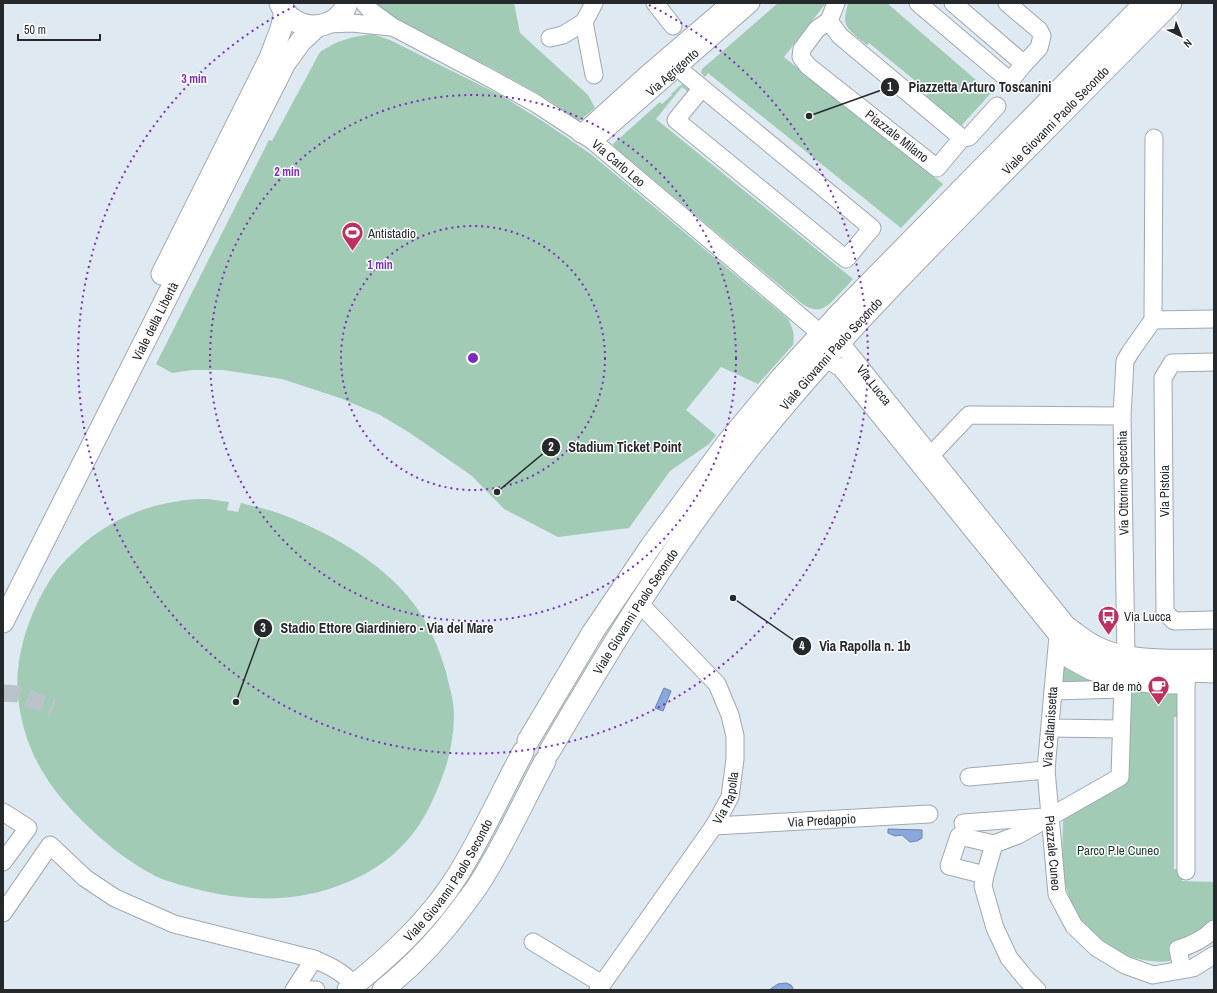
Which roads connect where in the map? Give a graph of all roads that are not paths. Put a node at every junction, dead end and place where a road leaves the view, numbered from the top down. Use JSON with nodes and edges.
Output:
{"nodes":[{"id":1,"x":347,"y":3,"type":"edge"},
{"id":2,"x":364,"y":3,"type":"edge"},
{"id":3,"x":594,"y":3,"type":"edge"},
{"id":4,"x":655,"y":3,"type":"edge"},
{"id":5,"x":730,"y":3,"type":"edge"},
{"id":6,"x":751,"y":3,"type":"edge"},
{"id":7,"x":836,"y":3,"type":"edge"},
{"id":8,"x":953,"y":3,"type":"edge"},
{"id":9,"x":1008,"y":3,"type":"edge"},
{"id":10,"x":1145,"y":3,"type":"edge"},
{"id":11,"x":1171,"y":3,"type":"edge"},
{"id":12,"x":920,"y":4,"type":"edge"},
{"id":13,"x":282,"y":8,"type":"edge"},
{"id":14,"x":829,"y":21,"type":"junction"},
{"id":15,"x":584,"y":22,"type":"junction"},
{"id":16,"x":322,"y":25,"type":"junction"},
{"id":17,"x":673,"y":26,"type":"dead end"},
{"id":18,"x":393,"y":27,"type":"junction"},
{"id":19,"x":981,"y":27,"type":"junction"},
{"id":20,"x":550,"y":38,"type":"dead end"},
{"id":21,"x":966,"y":44,"type":"junction"},
{"id":22,"x":673,"y":62,"type":"junction"},
{"id":23,"x":1024,"y":64,"type":"junction"},
{"id":24,"x":594,"y":75,"type":"dead end"},
{"id":25,"x":702,"y":88,"type":"junction"},
{"id":26,"x":997,"y":106,"type":"dead end"},
{"id":27,"x":587,"y":138,"type":"junction"},
{"id":28,"x":962,"y":138,"type":"junction"},
{"id":29,"x":1154,"y":138,"type":"dead end"},
{"id":30,"x":1214,"y":319,"type":"edge"},
{"id":31,"x":1153,"y":320,"type":"junction"},
{"id":32,"x":820,"y":333,"type":"junction"},
{"id":33,"x":840,"y":342,"type":"junction"},
{"id":34,"x":825,"y":358,"type":"junction"},
{"id":35,"x":1214,"y":362,"type":"edge"},
{"id":36,"x":1122,"y":416,"type":"junction"},
{"id":37,"x":931,"y":455,"type":"junction"},
{"id":38,"x":622,"y":589,"type":"junction"},
{"id":39,"x":3,"y":592,"type":"edge"},
{"id":40,"x":639,"y":603,"type":"junction"},
{"id":41,"x":1213,"y":620,"type":"edge"},
{"id":42,"x":3,"y":622,"type":"edge"},
{"id":43,"x":1063,"y":631,"type":"junction"},
{"id":44,"x":1126,"y":655,"type":"junction"},
{"id":45,"x":1214,"y":658,"type":"edge"},
{"id":46,"x":1186,"y":672,"type":"junction"},
{"id":47,"x":1214,"y":674,"type":"edge"},
{"id":48,"x":1123,"y":685,"type":"junction"},
{"id":49,"x":1053,"y":690,"type":"junction"},
{"id":50,"x":1050,"y":728,"type":"junction"},
{"id":51,"x":1121,"y":729,"type":"junction"},
{"id":52,"x":526,"y":746,"type":"junction"},
{"id":53,"x":547,"y":756,"type":"junction"},
{"id":54,"x":1046,"y":770,"type":"junction"},
{"id":55,"x":969,"y":777,"type":"dead end"},
{"id":56,"x":3,"y":812,"type":"edge"},
{"id":57,"x":929,"y":814,"type":"dead end"},
{"id":58,"x":1051,"y":817,"type":"junction"},
{"id":59,"x":963,"y":823,"type":"dead end"},
{"id":60,"x":714,"y":826,"type":"junction"},
{"id":61,"x":994,"y":844,"type":"junction"},
{"id":62,"x":3,"y":862,"type":"edge"},
{"id":63,"x":1186,"y":871,"type":"dead end"},
{"id":64,"x":985,"y":875,"type":"junction"},
{"id":65,"x":3,"y":913,"type":"edge"},
{"id":66,"x":1214,"y":928,"type":"edge"},
{"id":67,"x":533,"y":942,"type":"dead end"},
{"id":68,"x":1214,"y":956,"type":"edge"},
{"id":69,"x":314,"y":959,"type":"junction"},
{"id":70,"x":1182,"y":969,"type":"junction"},
{"id":71,"x":351,"y":987,"type":"edge"},
{"id":72,"x":600,"y":987,"type":"edge"},
{"id":73,"x":294,"y":990,"type":"edge"},
{"id":74,"x":303,"y":990,"type":"edge"},
{"id":75,"x":316,"y":990,"type":"edge"},
{"id":76,"x":383,"y":990,"type":"edge"},
{"id":77,"x":1037,"y":990,"type":"edge"}],
"edges":[{"from":1,"to":16,"type":"main road","name":"Viale della Libertà"},
{"from":2,"to":18,"type":"street","name":"Via Carlo Leo"},
{"from":3,"to":15,"type":"street"},
{"from":4,"to":17,"type":"street"},
{"from":5,"to":22,"type":"street","name":"Via Agrigento"},
{"from":6,"to":22,"type":"street","name":"Via Agrigento"},
{"from":7,"to":14,"type":"street","name":"Piazzale Milano"},
{"from":8,"to":19,"type":"street"},
{"from":9,"to":23,"type":"street"},
{"from":10,"to":32,"type":"main road","name":"Viale Giovanni Paolo Secondo"},
{"from":11,"to":33,"type":"main road","name":"Viale Giovanni Paolo Secondo"},
{"from":12,"to":21,"type":"street"},
{"from":13,"to":16,"type":"main road","name":"Viale della Libertà"},
{"from":13,"to":39,"type":"main road","name":"Viale della Libertà"},
{"from":14,"to":28,"type":"street"},
{"from":14,"to":28,"type":"street","name":"Piazzale Milano"},
{"from":15,"to":20,"type":"street"},
{"from":15,"to":24,"type":"street"},
{"from":16,"to":18,"type":"street","name":"Via Carlo Leo"},
{"from":16,"to":42,"type":"main road","name":"Viale della Libertà"},
{"from":18,"to":27,"type":"street","name":"Via Carlo Leo"},
{"from":19,"to":21,"type":"street"},
{"from":19,"to":23,"type":"street"},
{"from":21,"to":23,"type":"street"},
{"from":22,"to":25,"type":"street"},
{"from":22,"to":27,"type":"street","name":"Via Agrigento"},
{"from":25,"to":25,"type":"street"},
{"from":26,"to":28,"type":"street"},
{"from":27,"to":32,"type":"street","name":"Via Carlo Leo"},
{"from":29,"to":31,"type":"street"},
{"from":30,"to":31,"type":"street"},
{"from":31,"to":36,"type":"street","name":"Via Ottorino Specchia"},
{"from":32,"to":38,"type":"main road","name":"Viale Giovanni Paolo Secondo"},
{"from":33,"to":34,"type":"main road","name":"Viale Giovanni Paolo Secondo"},
{"from":33,"to":37,"type":"street","name":"Via Lucca"},
{"from":34,"to":40,"type":"main road","name":"Viale Giovanni Paolo Secondo"},
{"from":34,"to":43,"type":"street","name":"Via Lucca"},
{"from":35,"to":41,"type":"street","name":"Via Pistoia"},
{"from":36,"to":37,"type":"street"},
{"from":36,"to":44,"type":"street","name":"Via Ottorino Specchia"},
{"from":37,"to":43,"type":"street","name":"Via Lucca"},
{"from":38,"to":40,"type":"main road"},
{"from":38,"to":52,"type":"main road","name":"Viale Giovanni Paolo Secondo"},
{"from":40,"to":53,"type":"main road","name":"Viale Giovanni Paolo Secondo"},
{"from":40,"to":60,"type":"street","name":"Via Rapolla"},
{"from":43,"to":44,"type":"street","name":"Via Lucca"},
{"from":43,"to":46,"type":"street","name":"Via Lucca"},
{"from":43,"to":48,"type":"street","name":"Via Lucca"},
{"from":43,"to":49,"type":"street","name":"Via Caltanissetta"},
{"from":44,"to":46,"type":"street","name":"Via Lucca"},
{"from":45,"to":46,"type":"street","name":"Via Lucca"},
{"from":46,"to":47,"type":"street","name":"Via Lucca"},
{"from":46,"to":48,"type":"street","name":"Via Lucca"},
{"from":46,"to":63,"type":"street"},
{"from":48,"to":49,"type":"street","name":"Via Lucca"},
{"from":48,"to":51,"type":"street","name":"Piazzale Cuneo"},
{"from":49,"to":50,"type":"street","name":"Via Caltanissetta"},
{"from":50,"to":51,"type":"street"},
{"from":50,"to":54,"type":"street","name":"Via Caltanissetta"},
{"from":51,"to":58,"type":"street","name":"Piazzale Cuneo"},
{"from":52,"to":53,"type":"main road"},
{"from":52,"to":71,"type":"main road","name":"Viale Giovanni Paolo Secondo"},
{"from":53,"to":76,"type":"main road","name":"Viale Giovanni Paolo Secondo"},
{"from":54,"to":55,"type":"street"},
{"from":54,"to":58,"type":"street","name":"Via Caltanissetta"},
{"from":56,"to":62,"type":"street"},
{"from":57,"to":60,"type":"street","name":"Via Predappio"},
{"from":58,"to":59,"type":"street"},
{"from":58,"to":61,"type":"street"},
{"from":58,"to":70,"type":"street","name":"Piazzale Cuneo"},
{"from":60,"to":72,"type":"street","name":"Via Rapolla"},
{"from":61,"to":64,"type":"street"},
{"from":61,"to":64,"type":"street"},
{"from":64,"to":77,"type":"street"},
{"from":65,"to":69,"type":"street"},
{"from":66,"to":70,"type":"street"},
{"from":67,"to":72,"type":"street"},
{"from":68,"to":70,"type":"street","name":"Piazzale Cuneo"},
{"from":69,"to":71,"type":"street"},
{"from":69,"to":73,"type":"street"},
{"from":74,"to":75,"type":"street"}]}
